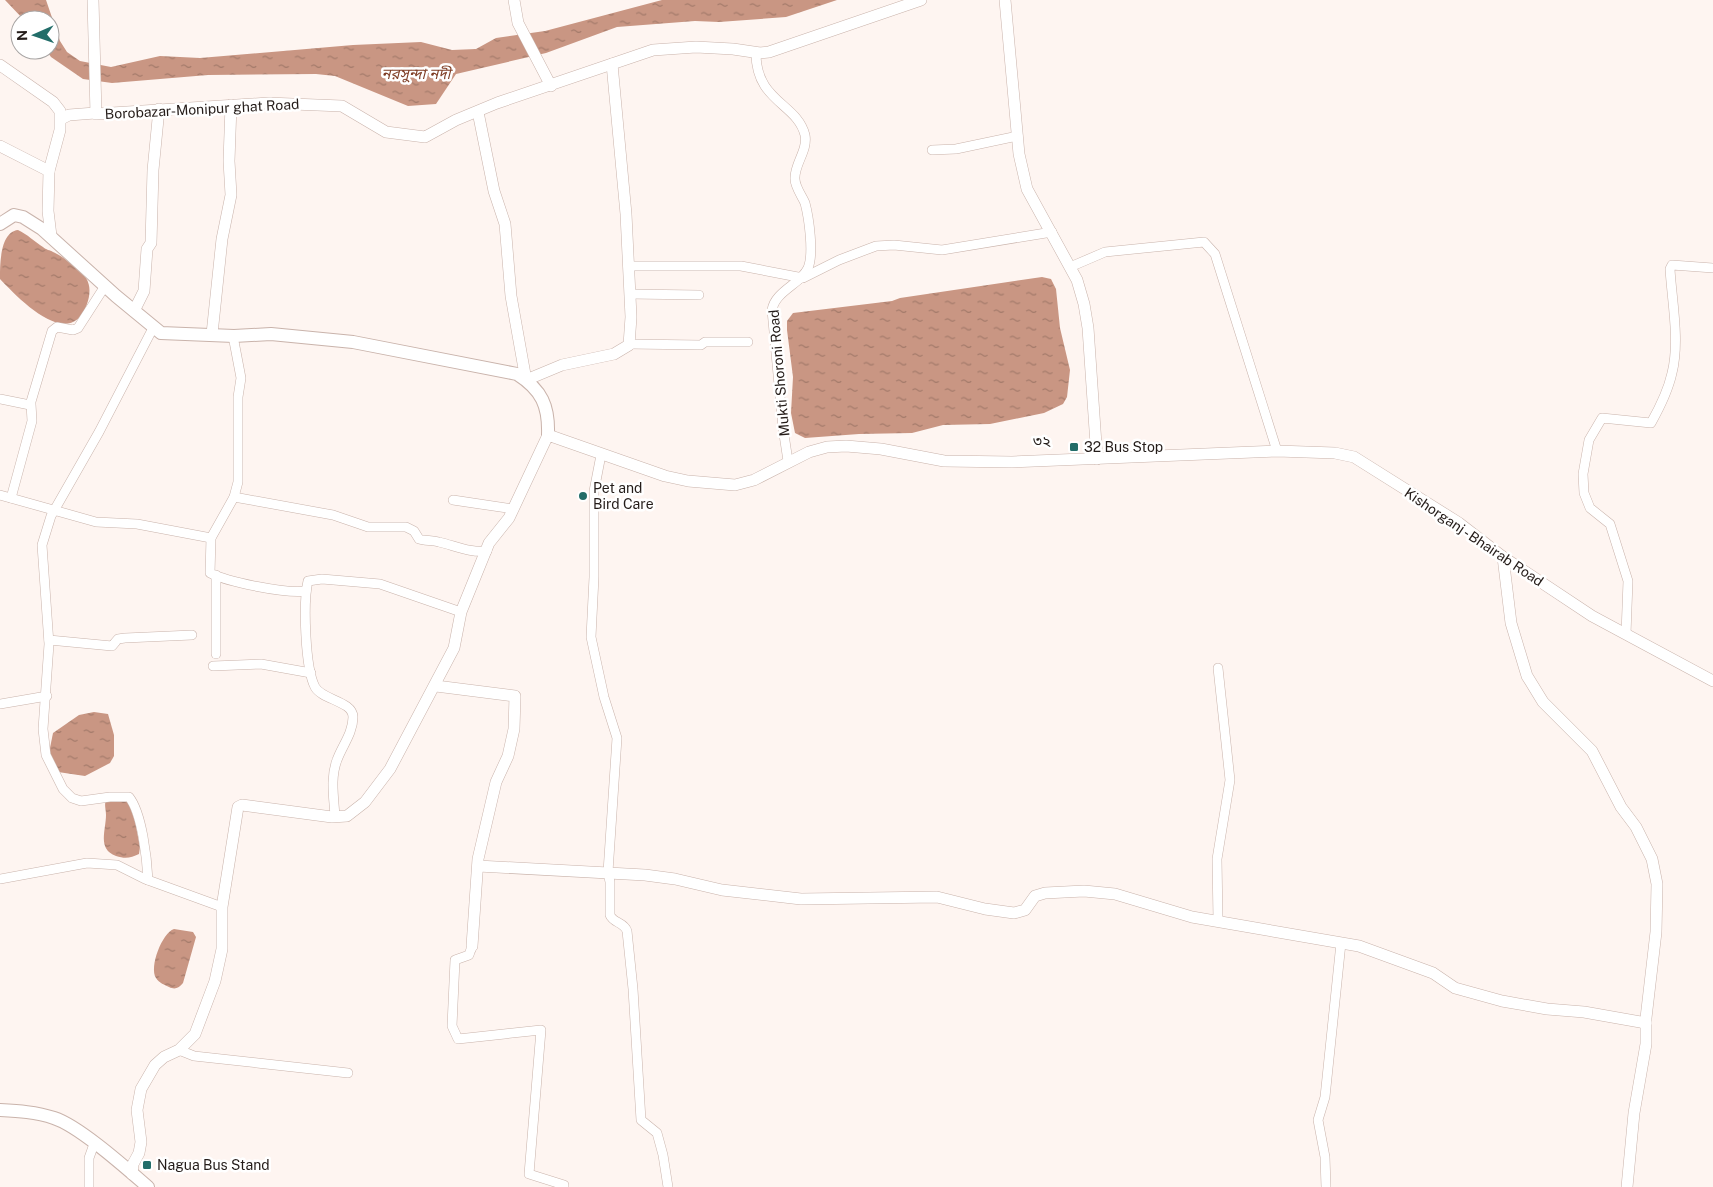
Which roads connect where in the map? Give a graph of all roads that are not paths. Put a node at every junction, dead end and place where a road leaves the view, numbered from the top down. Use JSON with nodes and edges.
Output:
{"nodes":[{"id":1,"x":93,"y":0,"type":"edge"},
{"id":2,"x":514,"y":0,"type":"edge"},
{"id":3,"x":921,"y":0,"type":"edge"},
{"id":4,"x":1005,"y":0,"type":"edge"},
{"id":5,"x":756,"y":53,"type":"junction"},
{"id":6,"x":612,"y":64,"type":"junction"},
{"id":7,"x":0,"y":65,"type":"edge"},
{"id":8,"x":551,"y":86,"type":"junction"},
{"id":9,"x":231,"y":105,"type":"junction"},
{"id":10,"x":159,"y":109,"type":"junction"},
{"id":11,"x":478,"y":112,"type":"junction"},
{"id":12,"x":95,"y":113,"type":"junction"},
{"id":13,"x":61,"y":118,"type":"junction"},
{"id":14,"x":1018,"y":136,"type":"junction"},
{"id":15,"x":0,"y":146,"type":"edge"},
{"id":16,"x":932,"y":150,"type":"dead end"},
{"id":17,"x":49,"y":171,"type":"junction"},
{"id":18,"x":0,"y":224,"type":"edge"},
{"id":19,"x":1052,"y":232,"type":"junction"},
{"id":20,"x":51,"y":236,"type":"junction"},
{"id":21,"x":628,"y":266,"type":"junction"},
{"id":22,"x":1070,"y":267,"type":"junction"},
{"id":23,"x":1713,"y":268,"type":"edge"},
{"id":24,"x":803,"y":278,"type":"junction"},
{"id":25,"x":104,"y":286,"type":"junction"},
{"id":26,"x":630,"y":294,"type":"junction"},
{"id":27,"x":699,"y":295,"type":"dead end"},
{"id":28,"x":134,"y":311,"type":"junction"},
{"id":29,"x":153,"y":328,"type":"junction"},
{"id":30,"x":212,"y":334,"type":"junction"},
{"id":31,"x":233,"y":336,"type":"junction"},
{"id":32,"x":748,"y":342,"type":"dead end"},
{"id":33,"x":629,"y":344,"type":"junction"},
{"id":34,"x":526,"y":380,"type":"junction"},
{"id":35,"x":0,"y":398,"type":"edge"},
{"id":36,"x":31,"y":404,"type":"junction"},
{"id":37,"x":548,"y":435,"type":"junction"},
{"id":38,"x":1277,"y":451,"type":"junction"},
{"id":39,"x":601,"y":455,"type":"junction"},
{"id":40,"x":1097,"y":459,"type":"junction"},
{"id":41,"x":788,"y":461,"type":"junction"},
{"id":42,"x":0,"y":495,"type":"edge"},
{"id":43,"x":234,"y":497,"type":"junction"},
{"id":44,"x":12,"y":498,"type":"junction"},
{"id":45,"x":453,"y":500,"type":"dead end"},
{"id":46,"x":513,"y":509,"type":"junction"},
{"id":47,"x":53,"y":511,"type":"junction"},
{"id":48,"x":211,"y":538,"type":"junction"},
{"id":49,"x":487,"y":551,"type":"junction"},
{"id":50,"x":1503,"y":557,"type":"junction"},
{"id":51,"x":216,"y":575,"type":"junction"},
{"id":52,"x":306,"y":591,"type":"junction"},
{"id":53,"x":462,"y":612,"type":"junction"},
{"id":54,"x":1626,"y":634,"type":"junction"},
{"id":55,"x":192,"y":635,"type":"dead end"},
{"id":56,"x":49,"y":640,"type":"junction"},
{"id":57,"x":216,"y":654,"type":"dead end"},
{"id":58,"x":213,"y":666,"type":"dead end"},
{"id":59,"x":1218,"y":668,"type":"dead end"},
{"id":60,"x":311,"y":673,"type":"junction"},
{"id":61,"x":1713,"y":681,"type":"edge"},
{"id":62,"x":436,"y":686,"type":"junction"},
{"id":63,"x":47,"y":696,"type":"junction"},
{"id":64,"x":0,"y":704,"type":"edge"},
{"id":65,"x":336,"y":817,"type":"junction"},
{"id":66,"x":478,"y":866,"type":"junction"},
{"id":67,"x":608,"y":872,"type":"junction"},
{"id":68,"x":0,"y":879,"type":"edge"},
{"id":69,"x":148,"y":880,"type":"junction"},
{"id":70,"x":222,"y":907,"type":"junction"},
{"id":71,"x":1218,"y":920,"type":"junction"},
{"id":72,"x":1341,"y":943,"type":"junction"},
{"id":73,"x":471,"y":948,"type":"joint"},
{"id":74,"x":1646,"y":1023,"type":"junction"},
{"id":75,"x":179,"y":1050,"type":"junction"},
{"id":76,"x":348,"y":1073,"type":"dead end"},
{"id":77,"x":0,"y":1110,"type":"edge"},
{"id":78,"x":94,"y":1144,"type":"junction"},
{"id":79,"x":132,"y":1174,"type":"junction"},
{"id":80,"x":89,"y":1187,"type":"edge"},
{"id":81,"x":148,"y":1187,"type":"edge"},
{"id":82,"x":564,"y":1187,"type":"edge"},
{"id":83,"x":668,"y":1187,"type":"edge"},
{"id":84,"x":1326,"y":1187,"type":"edge"},
{"id":85,"x":1627,"y":1187,"type":"edge"}],
"edges":[{"from":1,"to":12,"type":"street","name":"Borobazar-Monipur ghat Road"},
{"from":2,"to":8,"type":"street"},
{"from":3,"to":5,"type":"street","name":"Borobazar-Monipur ghat Road"},
{"from":4,"to":14,"type":"street"},
{"from":5,"to":6,"type":"street","name":"Borobazar-Monipur ghat Road"},
{"from":5,"to":24,"type":"street"},
{"from":6,"to":8,"type":"street","name":"Borobazar-Monipur ghat Road"},
{"from":6,"to":21,"type":"street"},
{"from":7,"to":13,"type":"street"},
{"from":8,"to":11,"type":"street","name":"Borobazar-Monipur ghat Road"},
{"from":9,"to":10,"type":"street","name":"Borobazar-Monipur ghat Road"},
{"from":9,"to":11,"type":"street","name":"Borobazar-Monipur ghat Road"},
{"from":9,"to":30,"type":"street"},
{"from":10,"to":12,"type":"street","name":"Borobazar-Monipur ghat Road"},
{"from":10,"to":28,"type":"street"},
{"from":11,"to":34,"type":"street"},
{"from":12,"to":13,"type":"street"},
{"from":13,"to":17,"type":"street"},
{"from":14,"to":16,"type":"street"},
{"from":14,"to":19,"type":"street"},
{"from":15,"to":17,"type":"street"},
{"from":17,"to":20,"type":"street"},
{"from":18,"to":20,"type":"main road"},
{"from":19,"to":22,"type":"street"},
{"from":19,"to":24,"type":"street","name":"Mukti Shoroni Road"},
{"from":20,"to":25,"type":"main road"},
{"from":21,"to":24,"type":"street"},
{"from":21,"to":26,"type":"street"},
{"from":22,"to":38,"type":"street"},
{"from":22,"to":40,"type":"street"},
{"from":23,"to":54,"type":"street"},
{"from":24,"to":41,"type":"street","name":"Mukti Shoroni Road"},
{"from":25,"to":28,"type":"main road"},
{"from":25,"to":36,"type":"street"},
{"from":26,"to":27,"type":"street"},
{"from":26,"to":33,"type":"street"},
{"from":28,"to":29,"type":"main road"},
{"from":29,"to":30,"type":"main road"},
{"from":29,"to":47,"type":"street"},
{"from":30,"to":31,"type":"main road"},
{"from":31,"to":34,"type":"main road"},
{"from":31,"to":43,"type":"street"},
{"from":32,"to":33,"type":"street"},
{"from":33,"to":34,"type":"street"},
{"from":34,"to":37,"type":"main road"},
{"from":35,"to":36,"type":"street"},
{"from":36,"to":44,"type":"street"},
{"from":37,"to":39,"type":"street","name":"Kishorganj - Bhairab Road"},
{"from":37,"to":46,"type":"street"},
{"from":38,"to":40,"type":"street","name":"Kishorganj - Bhairab Road"},
{"from":38,"to":50,"type":"street","name":"Kishorganj - Bhairab Road"},
{"from":39,"to":41,"type":"street","name":"Kishorganj - Bhairab Road"},
{"from":39,"to":67,"type":"street"},
{"from":40,"to":41,"type":"street","name":"Kishorganj - Bhairab Road"},
{"from":42,"to":44,"type":"street"},
{"from":43,"to":48,"type":"street"},
{"from":43,"to":49,"type":"street"},
{"from":44,"to":47,"type":"street"},
{"from":45,"to":46,"type":"street"},
{"from":46,"to":49,"type":"street"},
{"from":47,"to":48,"type":"street"},
{"from":47,"to":56,"type":"street"},
{"from":48,"to":51,"type":"street"},
{"from":49,"to":53,"type":"street"},
{"from":50,"to":54,"type":"street","name":"Kishorganj - Bhairab Road"},
{"from":50,"to":74,"type":"street"},
{"from":51,"to":52,"type":"street"},
{"from":51,"to":57,"type":"street"},
{"from":52,"to":53,"type":"street"},
{"from":52,"to":60,"type":"street"},
{"from":53,"to":62,"type":"street"},
{"from":54,"to":61,"type":"street","name":"Kishorganj - Bhairab Road"},
{"from":55,"to":56,"type":"street"},
{"from":56,"to":63,"type":"street"},
{"from":58,"to":60,"type":"street"},
{"from":59,"to":71,"type":"street"},
{"from":60,"to":65,"type":"street"},
{"from":62,"to":65,"type":"street"},
{"from":62,"to":66,"type":"street"},
{"from":63,"to":64,"type":"street"},
{"from":63,"to":69,"type":"street"},
{"from":65,"to":70,"type":"street"},
{"from":66,"to":67,"type":"street"},
{"from":66,"to":73,"type":"street"},
{"from":67,"to":71,"type":"street"},
{"from":67,"to":83,"type":"street"},
{"from":68,"to":69,"type":"street"},
{"from":69,"to":70,"type":"street"},
{"from":70,"to":75,"type":"street"},
{"from":71,"to":72,"type":"street"},
{"from":72,"to":74,"type":"street"},
{"from":72,"to":84,"type":"street"},
{"from":73,"to":82,"type":"street"},
{"from":74,"to":85,"type":"street"},
{"from":75,"to":76,"type":"street"},
{"from":75,"to":79,"type":"street"},
{"from":77,"to":78,"type":"main road"},
{"from":78,"to":79,"type":"main road"},
{"from":78,"to":80,"type":"street"},
{"from":79,"to":81,"type":"main road"}]}
